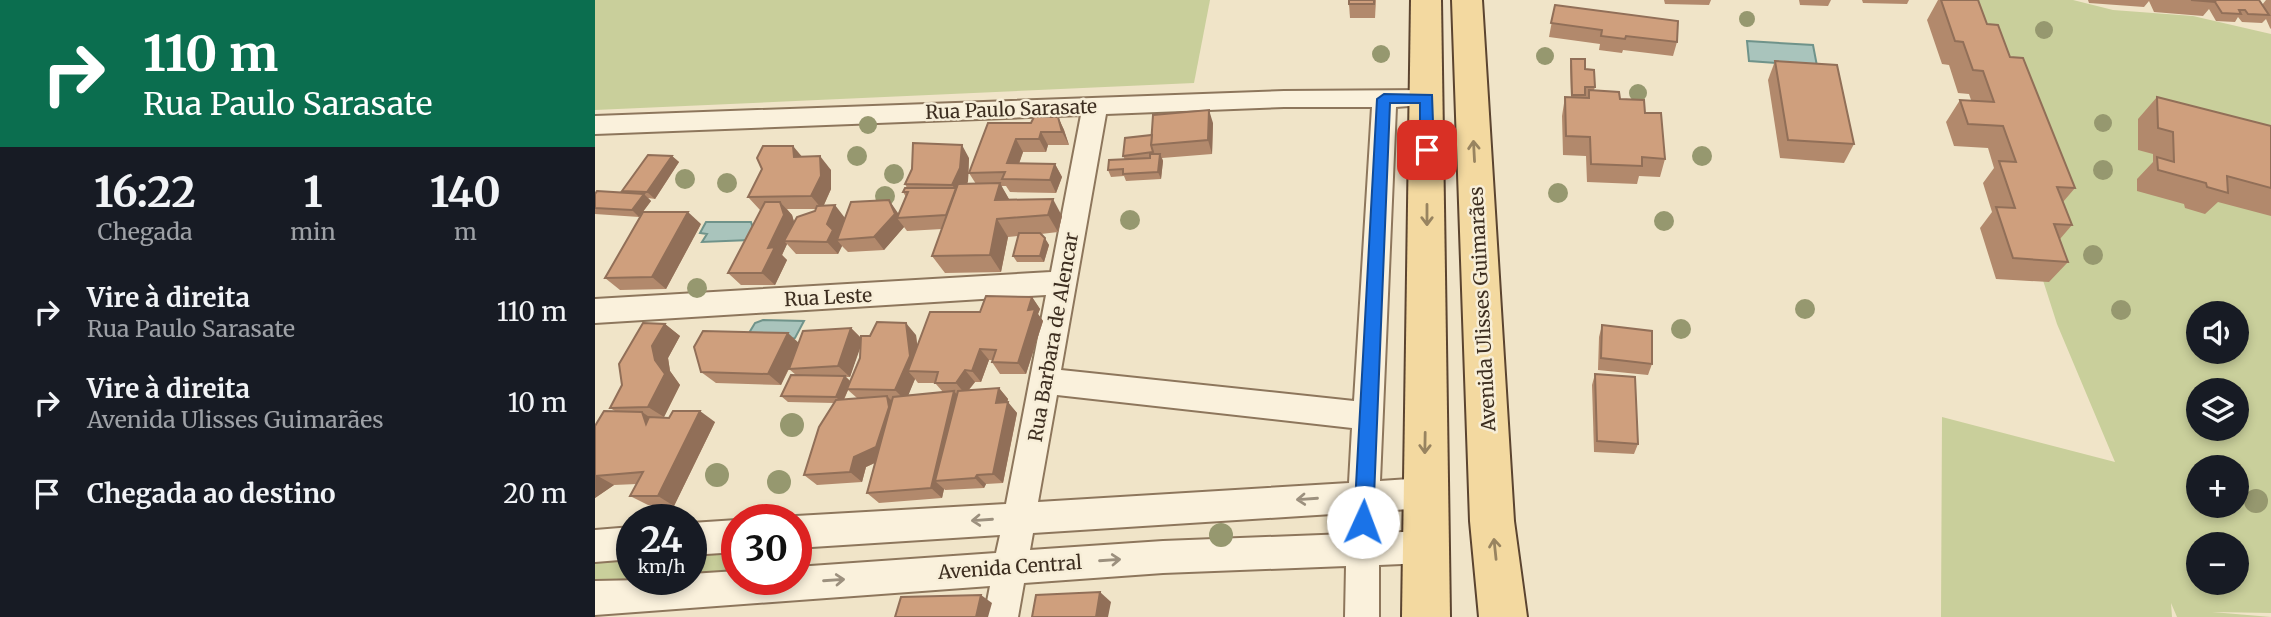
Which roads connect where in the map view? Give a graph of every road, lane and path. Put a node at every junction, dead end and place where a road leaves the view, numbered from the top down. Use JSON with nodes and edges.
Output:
{"nodes":[{"id":1,"x":1426,"y":0,"type":"edge"},
{"id":2,"x":1467,"y":0,"type":"edge"},
{"id":3,"x":1384,"y":99,"type":"junction"},
{"id":4,"x":1427,"y":99,"type":"junction"},
{"id":5,"x":1095,"y":107,"type":"junction"},
{"id":6,"x":595,"y":125,"type":"edge"},
{"id":7,"x":1062,"y":283,"type":"junction"},
{"id":8,"x":1427,"y":304,"type":"junction"},
{"id":9,"x":1482,"y":304,"type":"junction"},
{"id":10,"x":595,"y":311,"type":"edge"},
{"id":11,"x":1044,"y":381,"type":"junction"},
{"id":12,"x":1369,"y":416,"type":"junction"},
{"id":13,"x":1424,"y":493,"type":"junction"},
{"id":14,"x":1364,"y":495,"type":"junction"},
{"id":15,"x":1020,"y":517,"type":"junction"},
{"id":16,"x":812,"y":535,"type":"edge"},
{"id":17,"x":616,"y":544,"type":"edge"},
{"id":18,"x":595,"y":546,"type":"edge"},
{"id":19,"x":1425,"y":547,"type":"junction"},
{"id":20,"x":1363,"y":549,"type":"junction"},
{"id":21,"x":1010,"y":567,"type":"junction"},
{"id":22,"x":812,"y":580,"type":"edge"},
{"id":23,"x":721,"y":587,"type":"edge"},
{"id":24,"x":595,"y":598,"type":"edge"},
{"id":25,"x":1001,"y":617,"type":"edge"},
{"id":26,"x":1362,"y":617,"type":"edge"},
{"id":27,"x":1426,"y":617,"type":"edge"},
{"id":28,"x":1503,"y":617,"type":"edge"}],
"edges":[{"from":1,"to":4,"type":"main road"},
{"from":9,"to":2,"type":"main road","name":"Avenida Ulisses Guimarães","one_way":true},
{"from":3,"to":4,"type":"street","name":"Rua Paulo Sarasate"},
{"from":3,"to":5,"type":"street","name":"Rua Paulo Sarasate"},
{"from":3,"to":12,"type":"street"},
{"from":4,"to":8,"type":"main road","one_way":true},
{"from":5,"to":6,"type":"street","name":"Rua Paulo Sarasate"},
{"from":5,"to":7,"type":"street","name":"Rua Barbara de Alencar"},
{"from":7,"to":10,"type":"street","name":"Rua Leste"},
{"from":7,"to":11,"type":"street","name":"Rua Barbara de Alencar"},
{"from":8,"to":9,"type":"main road"},
{"from":8,"to":13,"type":"main road","one_way":true},
{"from":28,"to":9,"type":"main road","name":"Avenida Ulisses Guimarães","one_way":true},
{"from":11,"to":12,"type":"street"},
{"from":11,"to":15,"type":"street","name":"Rua Barbara de Alencar"},
{"from":12,"to":14,"type":"street"},
{"from":13,"to":14,"type":"street"},
{"from":13,"to":19,"type":"main road"},
{"from":14,"to":15,"type":"street","one_way":true},
{"from":14,"to":20,"type":"street"},
{"from":15,"to":16,"type":"street","one_way":true},
{"from":15,"to":21,"type":"street","name":"Rua Barbara de Alencar"},
{"from":17,"to":18,"type":"street"},
{"from":19,"to":20,"type":"street","name":"Avenida Central"},
{"from":19,"to":27,"type":"main road"},
{"from":21,"to":20,"type":"street","name":"Avenida Central","one_way":true},
{"from":20,"to":26,"type":"street"},
{"from":22,"to":21,"type":"street","name":"Avenida Central","one_way":true},
{"from":21,"to":25,"type":"street","name":"Rua Barbara de Alencar"},
{"from":23,"to":24,"type":"street","name":"Avenida Central"}]}
